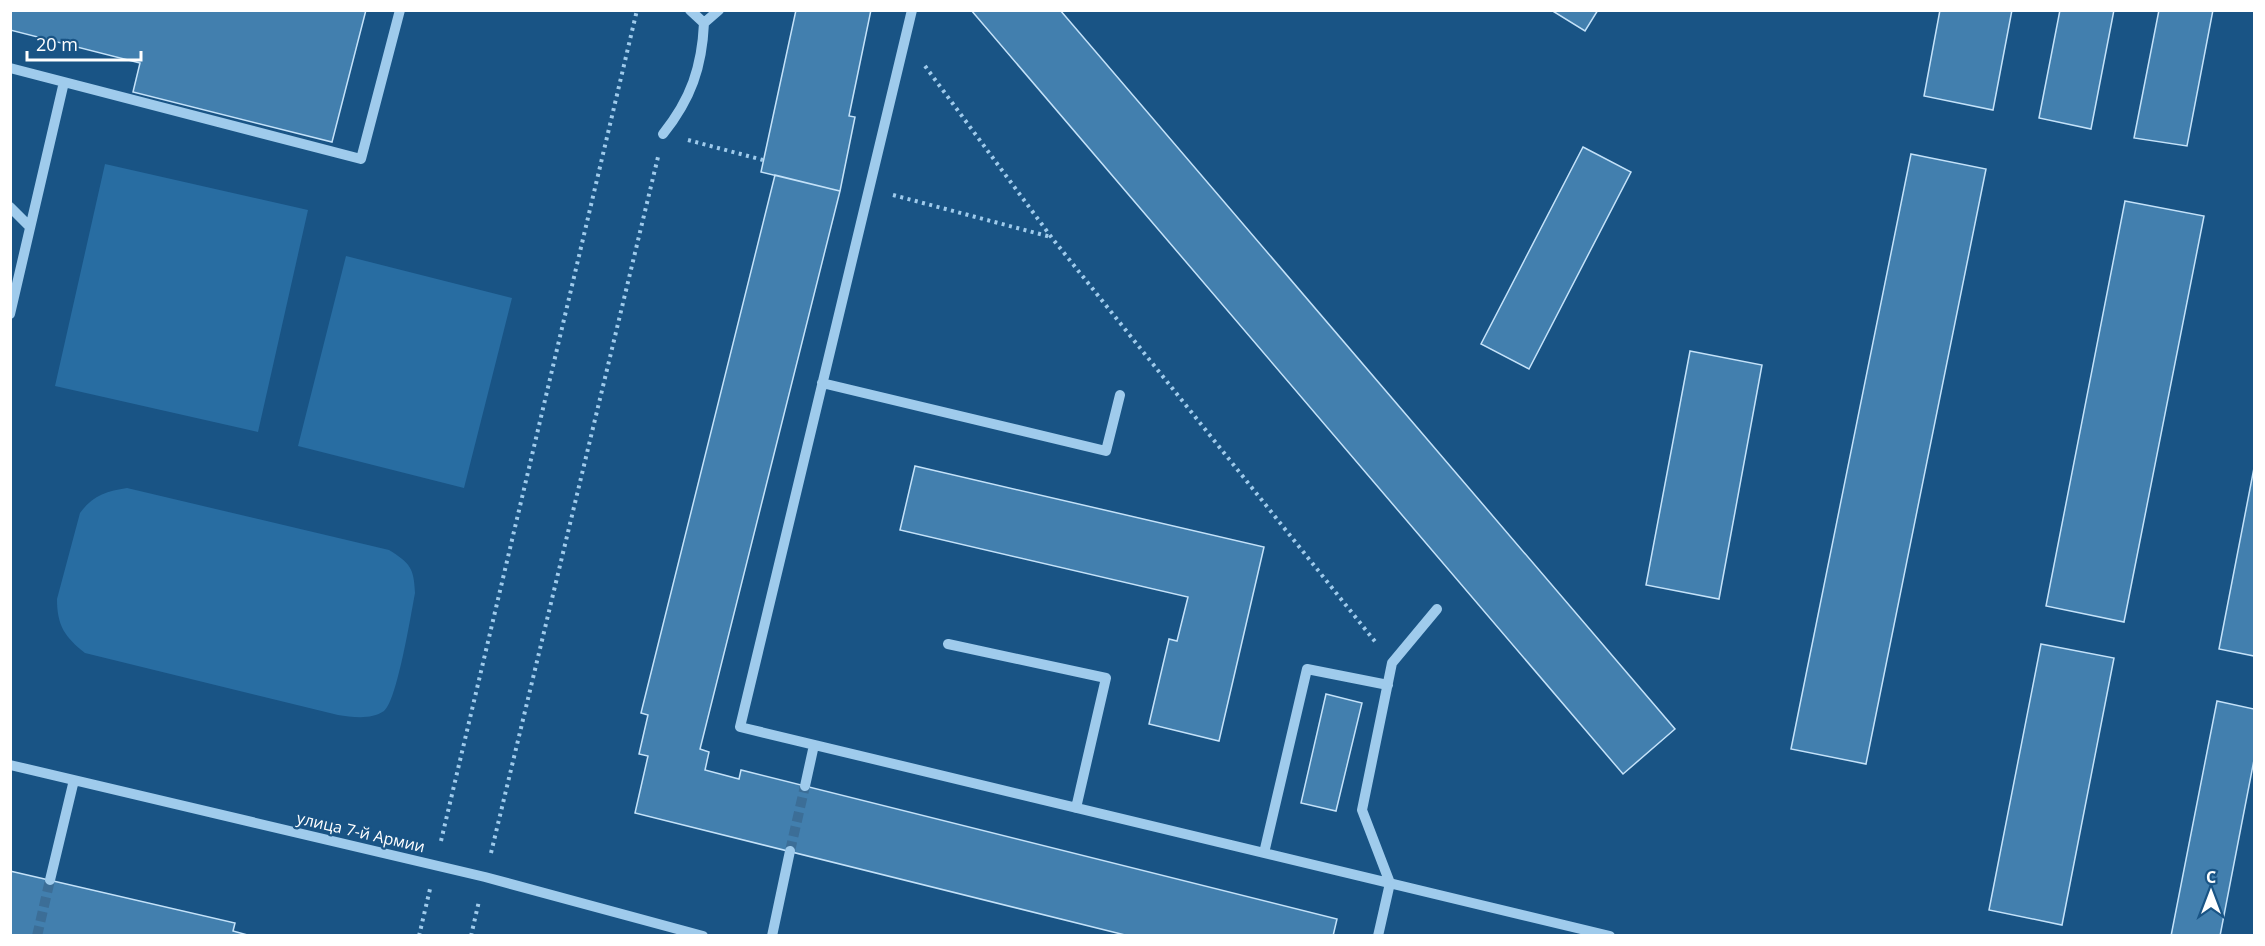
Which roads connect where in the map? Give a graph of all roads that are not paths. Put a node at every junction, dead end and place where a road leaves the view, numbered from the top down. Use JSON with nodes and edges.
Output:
{"nodes":[{"id":1,"x":400,"y":10,"type":"edge"},
{"id":2,"x":690,"y":10,"type":"edge"},
{"id":3,"x":719,"y":10,"type":"edge"},
{"id":4,"x":912,"y":10,"type":"edge"},
{"id":5,"x":704,"y":23,"type":"junction"},
{"id":6,"x":10,"y":68,"type":"edge"},
{"id":7,"x":64,"y":82,"type":"junction"},
{"id":8,"x":663,"y":134,"type":"road end"},
{"id":9,"x":10,"y":207,"type":"edge"},
{"id":10,"x":30,"y":227,"type":"junction"},
{"id":11,"x":10,"y":314,"type":"edge"},
{"id":12,"x":822,"y":383,"type":"junction"},
{"id":13,"x":1120,"y":395,"type":"dead end"},
{"id":14,"x":1437,"y":609,"type":"dead end"},
{"id":15,"x":948,"y":644,"type":"dead end"},
{"id":16,"x":1388,"y":685,"type":"junction"},
{"id":17,"x":814,"y":745,"type":"junction"},
{"id":18,"x":10,"y":765,"type":"edge"},
{"id":19,"x":74,"y":780,"type":"junction"},
{"id":20,"x":805,"y":786,"type":"tunnel mouth"},
{"id":21,"x":1076,"y":808,"type":"junction"},
{"id":22,"x":790,"y":851,"type":"tunnel mouth"},
{"id":23,"x":1264,"y":853,"type":"junction"},
{"id":24,"x":50,"y":880,"type":"tunnel mouth"},
{"id":25,"x":1390,"y":883,"type":"junction"},
{"id":26,"x":703,"y":936,"type":"edge"},
{"id":27,"x":772,"y":936,"type":"edge"},
{"id":28,"x":1378,"y":936,"type":"edge"},
{"id":29,"x":1610,"y":936,"type":"edge"}],
"edges":[{"from":1,"to":7,"type":"street"},
{"from":2,"to":5,"type":"street"},
{"from":3,"to":5,"type":"street"},
{"from":4,"to":12,"type":"street"},
{"from":5,"to":8,"type":"street"},
{"from":6,"to":7,"type":"street"},
{"from":7,"to":10,"type":"street"},
{"from":9,"to":10,"type":"street"},
{"from":10,"to":11,"type":"street"},
{"from":12,"to":13,"type":"street"},
{"from":12,"to":17,"type":"street"},
{"from":14,"to":16,"type":"street"},
{"from":15,"to":21,"type":"street"},
{"from":16,"to":23,"type":"street"},
{"from":16,"to":25,"type":"street"},
{"from":17,"to":20,"type":"street"},
{"from":17,"to":21,"type":"street"},
{"from":18,"to":19,"type":"street","name":"улица 7-й Армии"},
{"from":19,"to":24,"type":"street"},
{"from":19,"to":26,"type":"street","name":"улица 7-й Армии"},
{"from":21,"to":23,"type":"street"},
{"from":22,"to":27,"type":"street"},
{"from":23,"to":25,"type":"street"},
{"from":25,"to":28,"type":"street"},
{"from":25,"to":29,"type":"street"}]}
